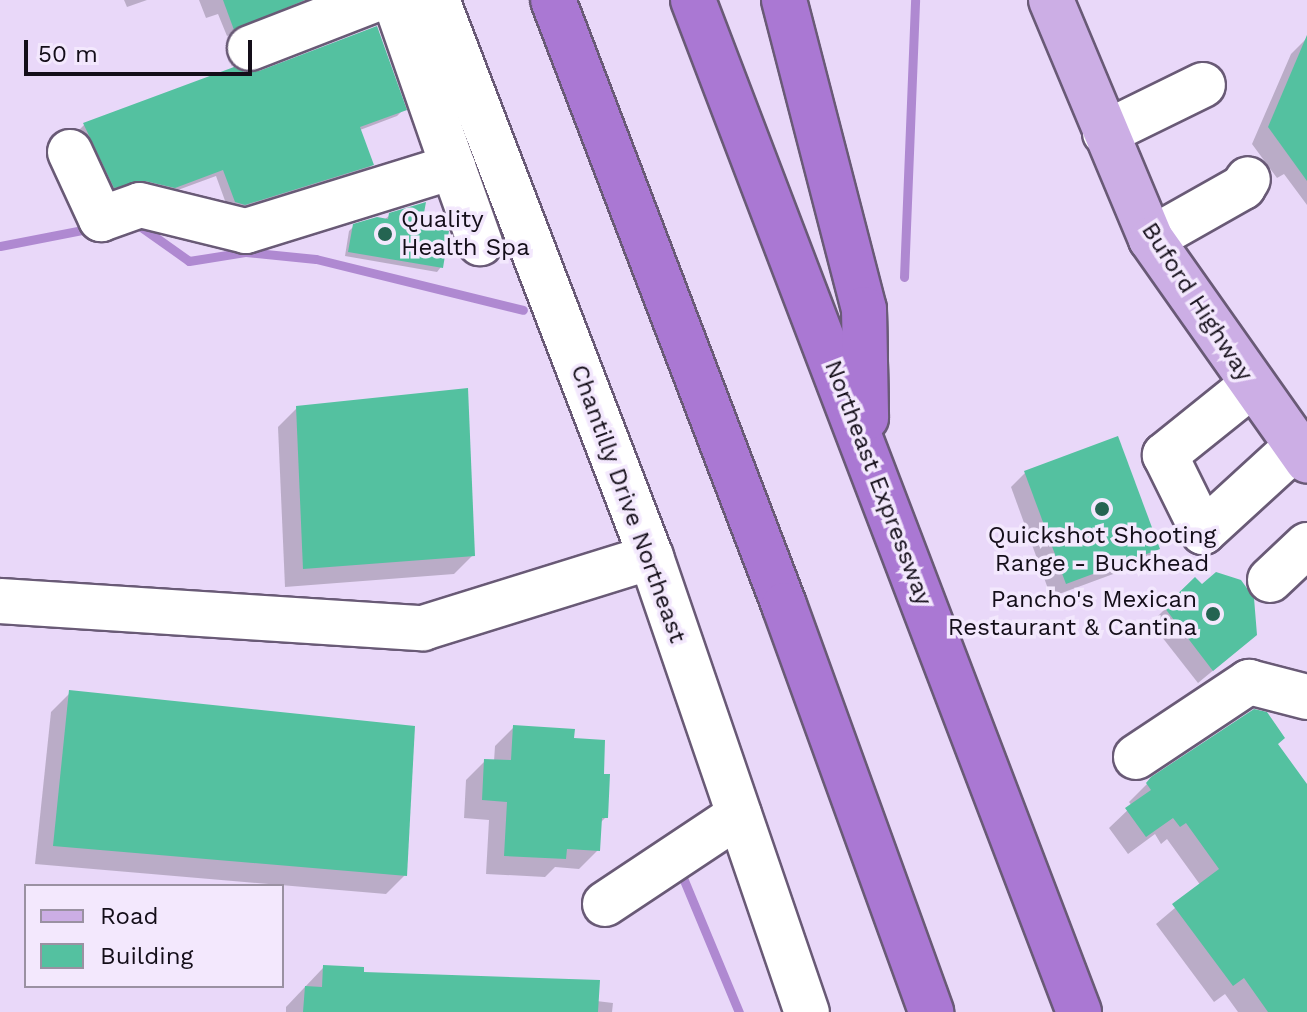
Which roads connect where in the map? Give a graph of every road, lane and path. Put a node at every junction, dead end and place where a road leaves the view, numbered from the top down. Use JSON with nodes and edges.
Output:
{"nodes":[{"id":1,"x":374,"y":0,"type":"edge"},
{"id":2,"x":395,"y":0,"type":"edge"},
{"id":3,"x":437,"y":0,"type":"edge"},
{"id":4,"x":553,"y":0,"type":"edge"},
{"id":5,"x":693,"y":0,"type":"edge"},
{"id":6,"x":784,"y":0,"type":"edge"},
{"id":7,"x":1051,"y":0,"type":"edge"},
{"id":8,"x":250,"y":48,"type":"dead end"},
{"id":9,"x":1203,"y":85,"type":"dead end"},
{"id":10,"x":480,"y":110,"type":"junction"},
{"id":11,"x":440,"y":126,"type":"junction"},
{"id":12,"x":1105,"y":133,"type":"junction"},
{"id":13,"x":70,"y":152,"type":"dead end"},
{"id":14,"x":1248,"y":179,"type":"dead end"},
{"id":15,"x":506,"y":180,"type":"junction"},
{"id":16,"x":458,"y":181,"type":"junction"},
{"id":17,"x":1151,"y":239,"type":"junction"},
{"id":18,"x":480,"y":243,"type":"dead end"},
{"id":19,"x":1252,"y":385,"type":"junction"},
{"id":20,"x":866,"y":449,"type":"junction"},
{"id":21,"x":1302,"y":453,"type":"edge"},
{"id":22,"x":1307,"y":545,"type":"edge"},
{"id":23,"x":651,"y":557,"type":"junction"},
{"id":24,"x":1270,"y":580,"type":"dead end"},
{"id":25,"x":0,"y":601,"type":"edge"},
{"id":26,"x":1307,"y":697,"type":"edge"},
{"id":27,"x":1136,"y":757,"type":"dead end"},
{"id":28,"x":739,"y":815,"type":"junction"},
{"id":29,"x":605,"y":904,"type":"dead end"},
{"id":30,"x":807,"y":1012,"type":"edge"},
{"id":31,"x":931,"y":1012,"type":"edge"},
{"id":32,"x":1079,"y":1012,"type":"edge"}],
"edges":[{"from":1,"to":8,"type":"street"},
{"from":2,"to":11,"type":"street"},
{"from":3,"to":10,"type":"street","name":"Chantilly Drive Northeast"},
{"from":4,"to":31,"type":"highway"},
{"from":5,"to":20,"type":"highway","name":"Northeast Expressway"},
{"from":6,"to":20,"type":"highway"},
{"from":7,"to":12,"type":"main road","name":"Buford Highway"},
{"from":9,"to":12,"type":"street"},
{"from":10,"to":11,"type":"street"},
{"from":10,"to":15,"type":"street","name":"Chantilly Drive Northeast"},
{"from":11,"to":16,"type":"street"},
{"from":12,"to":17,"type":"main road","name":"Buford Highway"},
{"from":13,"to":16,"type":"street"},
{"from":14,"to":17,"type":"street"},
{"from":15,"to":16,"type":"street"},
{"from":15,"to":23,"type":"street","name":"Chantilly Drive Northeast"},
{"from":16,"to":18,"type":"street"},
{"from":17,"to":19,"type":"main road","name":"Buford Highway"},
{"from":19,"to":21,"type":"main road","name":"Buford Highway"},
{"from":19,"to":21,"type":"street"},
{"from":20,"to":32,"type":"highway","name":"Northeast Expressway"},
{"from":22,"to":24,"type":"street"},
{"from":23,"to":25,"type":"street"},
{"from":23,"to":28,"type":"street","name":"Chantilly Drive Northeast"},
{"from":26,"to":27,"type":"street"},
{"from":28,"to":29,"type":"street"},
{"from":28,"to":30,"type":"street","name":"Chantilly Drive Northeast"}]}
